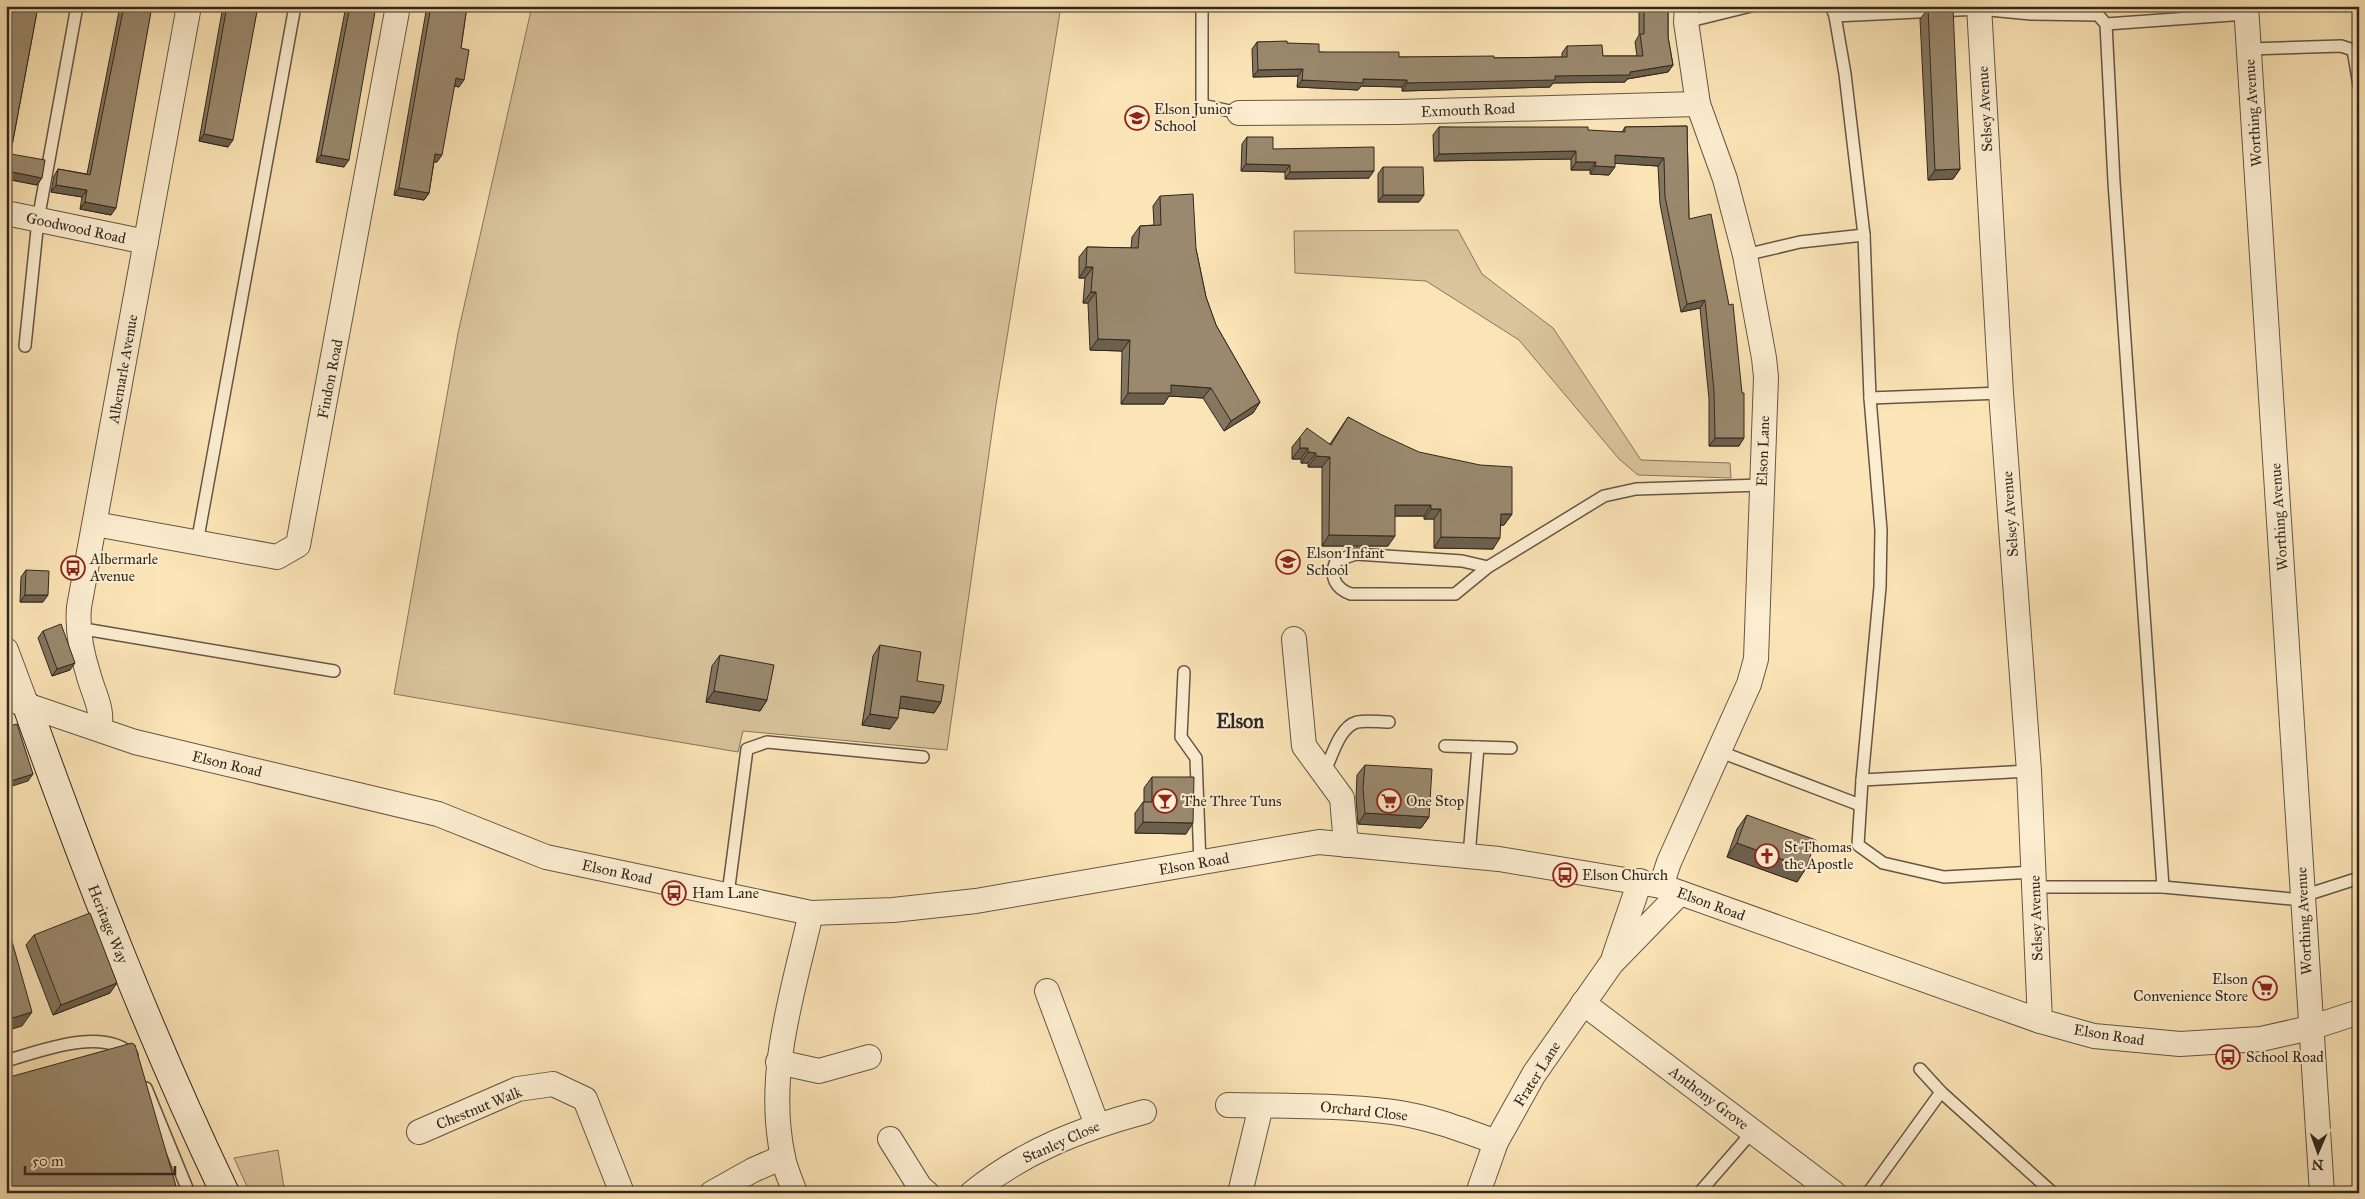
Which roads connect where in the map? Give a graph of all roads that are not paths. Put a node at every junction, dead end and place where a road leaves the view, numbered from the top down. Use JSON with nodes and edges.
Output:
{"nodes":[{"id":1,"x":77,"y":6,"type":"edge"},
{"id":2,"x":188,"y":6,"type":"edge"},
{"id":3,"x":295,"y":6,"type":"edge"},
{"id":4,"x":398,"y":6,"type":"edge"},
{"id":5,"x":1202,"y":6,"type":"edge"},
{"id":6,"x":1751,"y":6,"type":"edge"},
{"id":7,"x":1979,"y":8,"type":"edge"},
{"id":8,"x":2246,"y":10,"type":"edge"},
{"id":9,"x":1833,"y":11,"type":"edge"},
{"id":10,"x":1687,"y":14,"type":"edge"},
{"id":11,"x":2106,"y":24,"type":"junction"},
{"id":12,"x":2249,"y":49,"type":"junction"},
{"id":13,"x":2357,"y":55,"type":"edge"},
{"id":14,"x":2359,"y":85,"type":"edge"},
{"id":15,"x":1698,"y":104,"type":"junction"},
{"id":16,"x":1239,"y":113,"type":"joint"},
{"id":17,"x":6,"y":213,"type":"edge"},
{"id":18,"x":38,"y":220,"type":"junction"},
{"id":19,"x":1864,"y":235,"type":"junction"},
{"id":20,"x":146,"y":242,"type":"junction"},
{"id":21,"x":1746,"y":255,"type":"junction"},
{"id":22,"x":25,"y":346,"type":"dead end"},
{"id":23,"x":2002,"y":392,"type":"junction"},
{"id":24,"x":1870,"y":398,"type":"junction"},
{"id":25,"x":1762,"y":485,"type":"junction"},
{"id":26,"x":95,"y":524,"type":"junction"},
{"id":27,"x":197,"y":543,"type":"junction"},
{"id":28,"x":1488,"y":567,"type":"junction"},
{"id":29,"x":78,"y":628,"type":"junction"},
{"id":30,"x":1294,"y":639,"type":"dead end"},
{"id":31,"x":6,"y":650,"type":"edge"},
{"id":32,"x":334,"y":671,"type":"dead end"},
{"id":33,"x":1184,"y":672,"type":"dead end"},
{"id":34,"x":16,"y":702,"type":"edge"},
{"id":35,"x":1389,"y":722,"type":"dead end"},
{"id":36,"x":99,"y":729,"type":"junction"},
{"id":37,"x":1445,"y":746,"type":"dead end"},
{"id":38,"x":1478,"y":747,"type":"junction"},
{"id":39,"x":1511,"y":748,"type":"dead end"},
{"id":40,"x":1718,"y":750,"type":"junction"},
{"id":41,"x":923,"y":756,"type":"dead end"},
{"id":42,"x":2029,"y":771,"type":"junction"},
{"id":43,"x":1324,"y":772,"type":"junction"},
{"id":44,"x":1862,"y":780,"type":"junction"},
{"id":45,"x":1860,"y":805,"type":"junction"},
{"id":46,"x":1346,"y":845,"type":"junction"},
{"id":47,"x":1469,"y":856,"type":"junction"},
{"id":48,"x":1200,"y":863,"type":"junction"},
{"id":49,"x":2359,"y":878,"type":"edge"},
{"id":50,"x":2035,"y":879,"type":"junction"},
{"id":51,"x":1660,"y":886,"type":"junction"},
{"id":52,"x":2163,"y":887,"type":"junction"},
{"id":53,"x":728,"y":894,"type":"junction"},
{"id":54,"x":2303,"y":898,"type":"junction"},
{"id":55,"x":811,"y":913,"type":"junction"},
{"id":56,"x":1612,"y":964,"type":"junction"},
{"id":57,"x":1047,"y":992,"type":"dead end"},
{"id":58,"x":1583,"y":1004,"type":"junction"},
{"id":59,"x":2359,"y":1012,"type":"edge"},
{"id":60,"x":2040,"y":1021,"type":"junction"},
{"id":61,"x":2310,"y":1028,"type":"junction"},
{"id":62,"x":869,"y":1057,"type":"dead end"},
{"id":63,"x":6,"y":1061,"type":"edge"},
{"id":64,"x":135,"y":1062,"type":"edge"},
{"id":65,"x":778,"y":1062,"type":"junction"},
{"id":66,"x":1920,"y":1069,"type":"dead end"},
{"id":67,"x":142,"y":1080,"type":"edge"},
{"id":68,"x":1941,"y":1092,"type":"junction"},
{"id":69,"x":1228,"y":1105,"type":"dead end"},
{"id":70,"x":1261,"y":1106,"type":"junction"},
{"id":71,"x":1144,"y":1112,"type":"dead end"},
{"id":72,"x":1097,"y":1124,"type":"junction"},
{"id":73,"x":1753,"y":1131,"type":"junction"},
{"id":74,"x":420,"y":1132,"type":"dead end"},
{"id":75,"x":890,"y":1139,"type":"dead end"},
{"id":76,"x":1496,"y":1142,"type":"junction"},
{"id":77,"x":783,"y":1157,"type":"junction"},
{"id":78,"x":981,"y":1190,"type":"edge"},
{"id":79,"x":189,"y":1193,"type":"edge"},
{"id":80,"x":225,"y":1193,"type":"edge"},
{"id":81,"x":622,"y":1193,"type":"edge"},
{"id":82,"x":712,"y":1193,"type":"edge"},
{"id":83,"x":795,"y":1193,"type":"edge"},
{"id":84,"x":927,"y":1193,"type":"edge"},
{"id":85,"x":1240,"y":1193,"type":"edge"},
{"id":86,"x":1478,"y":1193,"type":"edge"},
{"id":87,"x":1699,"y":1193,"type":"edge"},
{"id":88,"x":1834,"y":1193,"type":"edge"},
{"id":89,"x":1868,"y":1193,"type":"edge"},
{"id":90,"x":2053,"y":1193,"type":"edge"},
{"id":91,"x":2322,"y":1193,"type":"edge"}],
"edges":[{"from":1,"to":18,"type":"lane"},
{"from":2,"to":20,"type":"street","name":"Albemarle Avenue"},
{"from":3,"to":27,"type":"lane"},
{"from":4,"to":27,"type":"street","name":"Findon Road"},
{"from":5,"to":16,"type":"lane"},
{"from":6,"to":10,"type":"lane"},
{"from":7,"to":9,"type":"lane"},
{"from":7,"to":11,"type":"lane"},
{"from":7,"to":23,"type":"street","name":"Selsey Avenue"},
{"from":8,"to":11,"type":"lane"},
{"from":8,"to":12,"type":"street","name":"Worthing Avenue"},
{"from":9,"to":19,"type":"lane"},
{"from":10,"to":15,"type":"street","name":"Elson Lane"},
{"from":11,"to":52,"type":"lane"},
{"from":12,"to":13,"type":"lane"},
{"from":12,"to":54,"type":"street","name":"Worthing Avenue"},
{"from":13,"to":14,"type":"lane"},
{"from":15,"to":16,"type":"street","name":"Exmouth Road"},
{"from":15,"to":21,"type":"street","name":"Elson Lane"},
{"from":17,"to":18,"type":"street","name":"Goodwood Road"},
{"from":18,"to":20,"type":"street","name":"Goodwood Road"},
{"from":18,"to":22,"type":"lane"},
{"from":19,"to":21,"type":"lane"},
{"from":19,"to":24,"type":"lane"},
{"from":20,"to":26,"type":"street","name":"Albemarle Avenue"},
{"from":21,"to":25,"type":"street","name":"Elson Lane"},
{"from":23,"to":24,"type":"lane"},
{"from":23,"to":42,"type":"street","name":"Selsey Avenue"},
{"from":24,"to":44,"type":"lane"},
{"from":25,"to":28,"type":"lane"},
{"from":25,"to":40,"type":"street","name":"Elson Lane"},
{"from":26,"to":27,"type":"street","name":"Findon Road"},
{"from":26,"to":29,"type":"street","name":"Albemarle Avenue"},
{"from":28,"to":28,"type":"lane"},
{"from":29,"to":32,"type":"lane"},
{"from":29,"to":36,"type":"street","name":"Albemarle Avenue"},
{"from":30,"to":43,"type":"street"},
{"from":31,"to":34,"type":"street","name":"Heritage Way"},
{"from":33,"to":48,"type":"lane"},
{"from":34,"to":36,"type":"street","name":"Elson Road"},
{"from":34,"to":80,"type":"street","name":"Heritage Way"},
{"from":35,"to":43,"type":"lane"},
{"from":36,"to":53,"type":"street","name":"Elson Road"},
{"from":37,"to":38,"type":"lane"},
{"from":38,"to":39,"type":"lane"},
{"from":38,"to":47,"type":"lane"},
{"from":40,"to":45,"type":"lane"},
{"from":40,"to":51,"type":"street","name":"Elson Lane"},
{"from":41,"to":53,"type":"lane"},
{"from":42,"to":44,"type":"lane"},
{"from":42,"to":50,"type":"street","name":"Selsey Avenue"},
{"from":43,"to":46,"type":"street"},
{"from":44,"to":45,"type":"lane"},
{"from":45,"to":50,"type":"lane"},
{"from":46,"to":47,"type":"street","name":"Elson Road"},
{"from":46,"to":48,"type":"street","name":"Elson Road"},
{"from":47,"to":51,"type":"street","name":"Elson Road"},
{"from":48,"to":55,"type":"street","name":"Elson Road"},
{"from":49,"to":54,"type":"lane"},
{"from":50,"to":52,"type":"lane"},
{"from":50,"to":60,"type":"street","name":"Selsey Avenue"},
{"from":51,"to":56,"type":"street","name":"Frater Lane"},
{"from":51,"to":56,"type":"street","name":"Frater Lane"},
{"from":51,"to":60,"type":"street","name":"Elson Road"},
{"from":52,"to":54,"type":"lane"},
{"from":53,"to":55,"type":"street","name":"Elson Road"},
{"from":54,"to":61,"type":"street","name":"Worthing Avenue"},
{"from":55,"to":65,"type":"street"},
{"from":56,"to":58,"type":"street","name":"Frater Lane"},
{"from":57,"to":72,"type":"street"},
{"from":58,"to":73,"type":"street","name":"Anthony Grove"},
{"from":58,"to":76,"type":"street","name":"Frater Lane"},
{"from":59,"to":61,"type":"street","name":"Elson Road"},
{"from":60,"to":61,"type":"street","name":"Elson Road"},
{"from":61,"to":91,"type":"street"},
{"from":62,"to":65,"type":"street"},
{"from":63,"to":64,"type":"lane"},
{"from":65,"to":77,"type":"street"},
{"from":66,"to":68,"type":"lane"},
{"from":67,"to":79,"type":"lane"},
{"from":68,"to":89,"type":"lane"},
{"from":68,"to":90,"type":"lane"},
{"from":69,"to":70,"type":"street","name":"Orchard Close"},
{"from":70,"to":76,"type":"street","name":"Orchard Close"},
{"from":70,"to":85,"type":"street"},
{"from":71,"to":72,"type":"street","name":"Stanley Close"},
{"from":72,"to":78,"type":"street","name":"Stanley Close"},
{"from":73,"to":87,"type":"lane"},
{"from":73,"to":88,"type":"street","name":"Anthony Grove"},
{"from":74,"to":81,"type":"street","name":"Chestnut Walk"},
{"from":75,"to":84,"type":"street"},
{"from":76,"to":86,"type":"street","name":"Frater Lane"},
{"from":77,"to":82,"type":"street"},
{"from":77,"to":83,"type":"street"}]}
